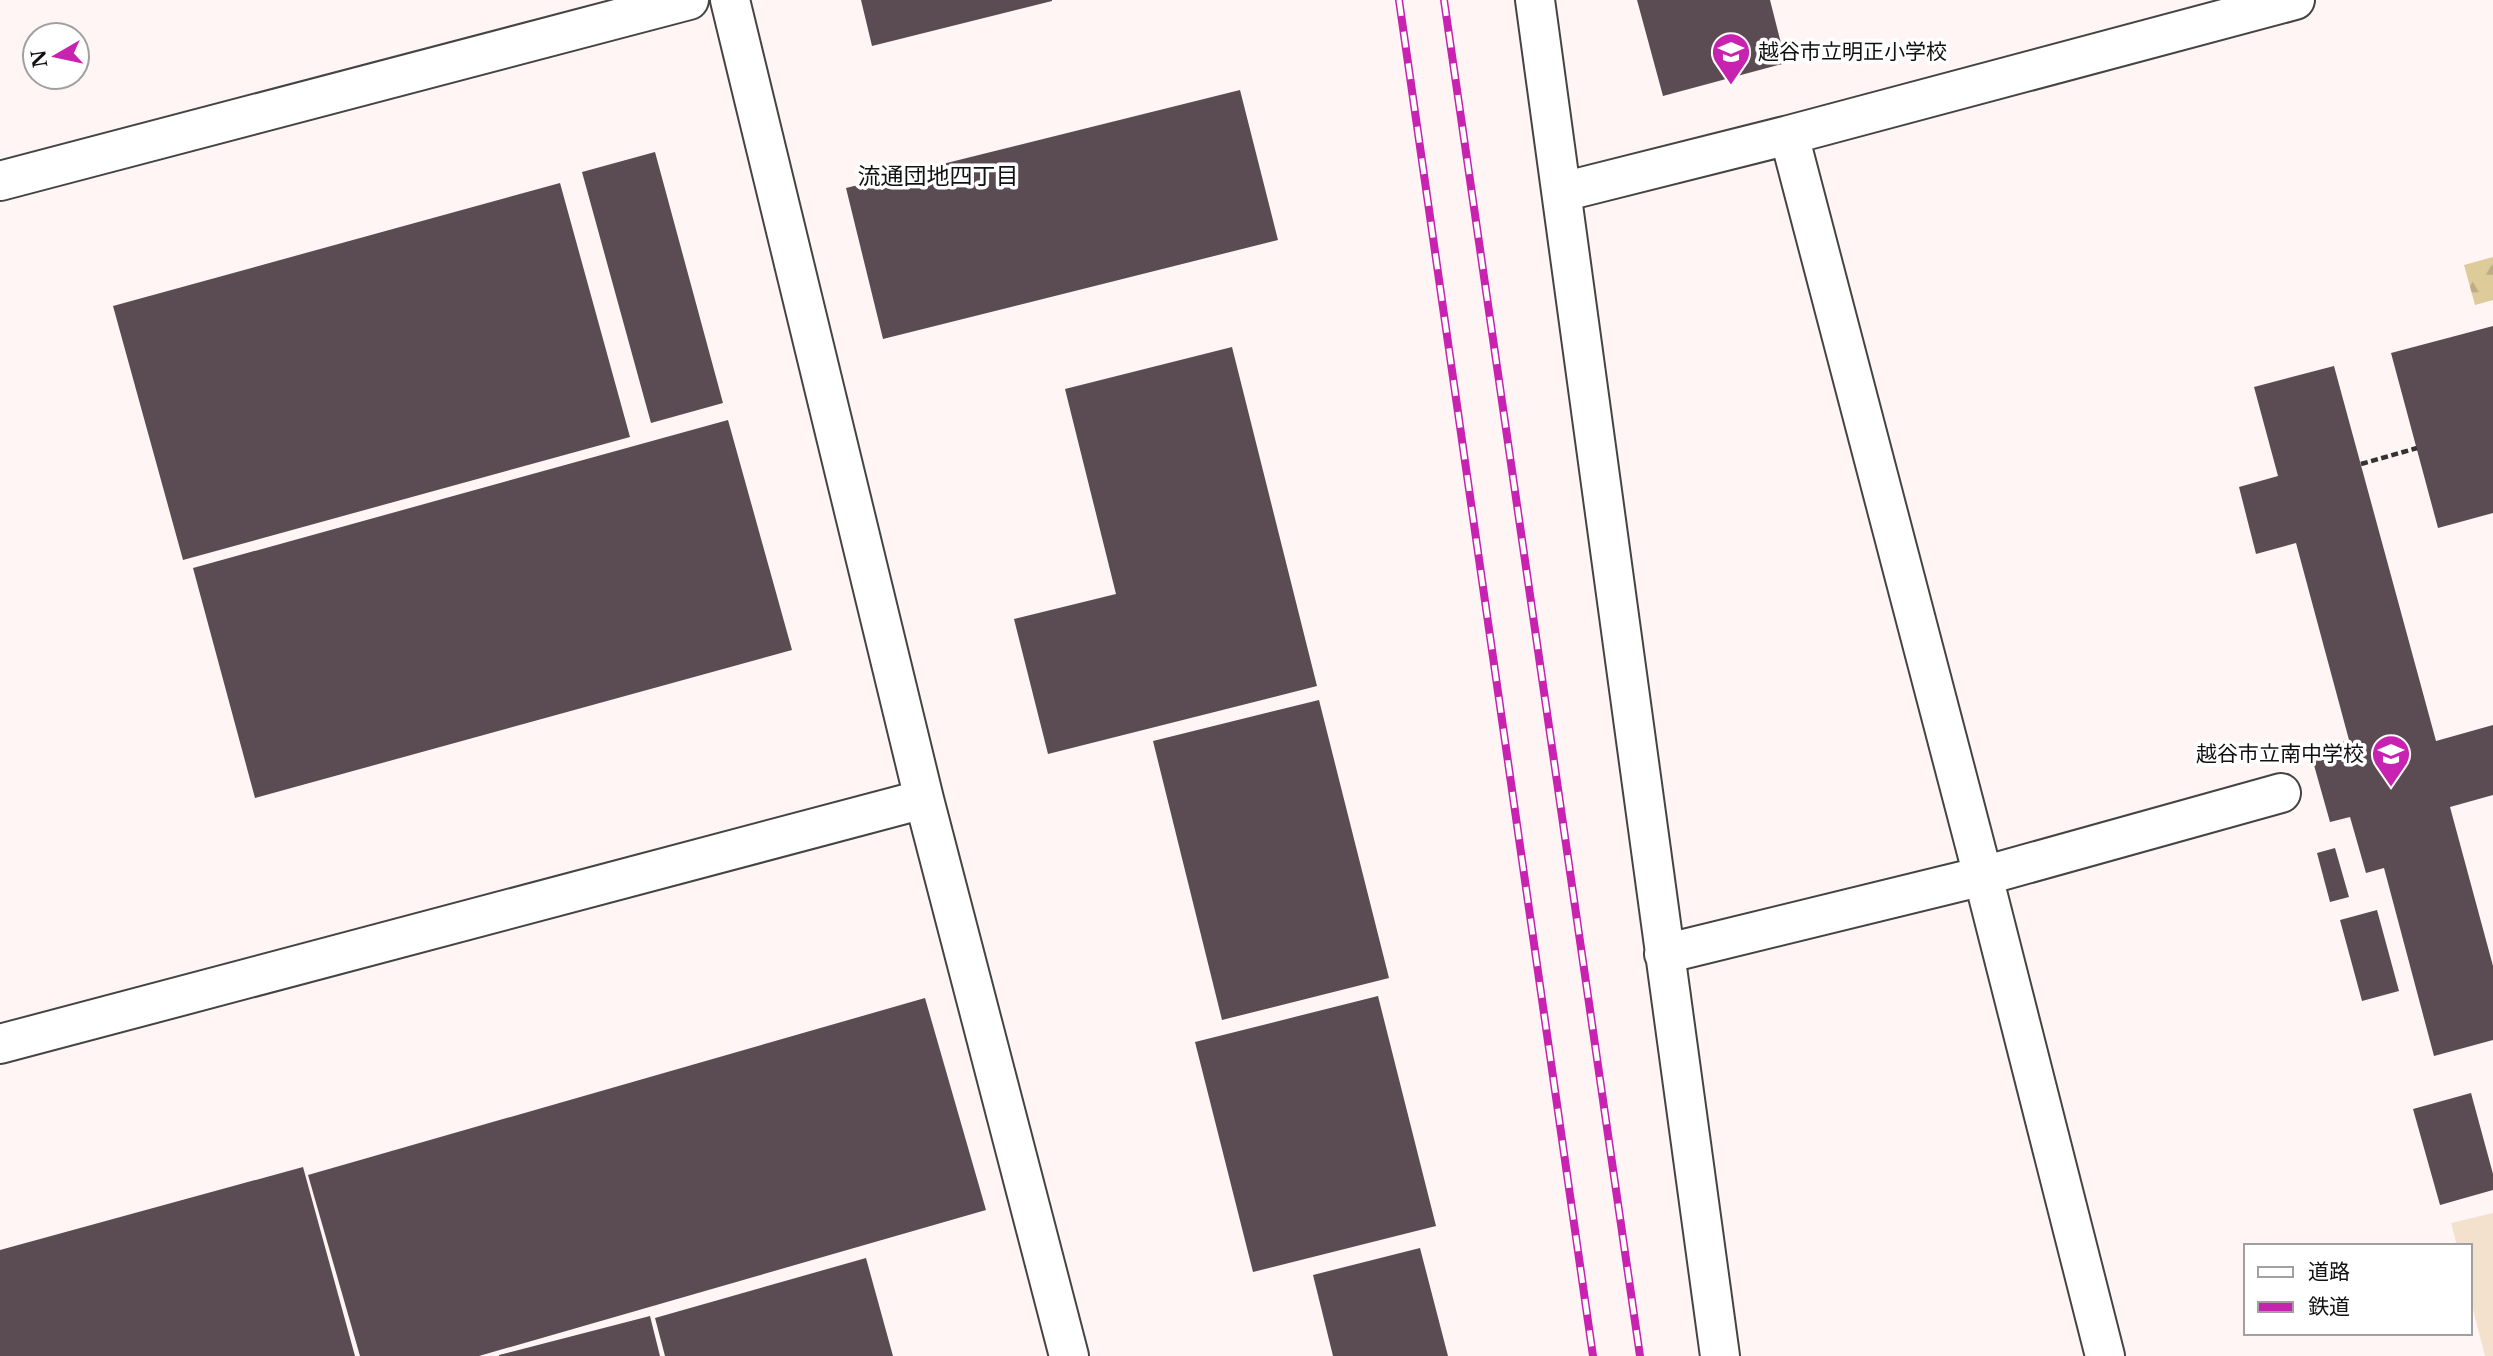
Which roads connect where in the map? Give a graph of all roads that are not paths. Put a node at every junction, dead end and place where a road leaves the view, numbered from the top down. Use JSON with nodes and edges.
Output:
{"nodes":[{"id":1,"x":689,"y":0,"type":"edge"},
{"id":2,"x":730,"y":0,"type":"edge"},
{"id":3,"x":1535,"y":0,"type":"edge"},
{"id":4,"x":2295,"y":0,"type":"edge"},
{"id":5,"x":1789,"y":135,"type":"junction"},
{"id":6,"x":0,"y":181,"type":"edge"},
{"id":7,"x":1562,"y":192,"type":"junction"},
{"id":8,"x":2281,"y":793,"type":"dead end"},
{"id":9,"x":924,"y":799,"type":"junction"},
{"id":10,"x":1983,"y":876,"type":"junction"},
{"id":11,"x":1664,"y":954,"type":"junction"},
{"id":12,"x":0,"y":1044,"type":"edge"},
{"id":13,"x":1069,"y":1356,"type":"edge"},
{"id":14,"x":1720,"y":1356,"type":"edge"},
{"id":15,"x":2105,"y":1356,"type":"edge"}],
"edges":[{"from":1,"to":6,"type":"street"},
{"from":2,"to":9,"type":"street"},
{"from":3,"to":7,"type":"street"},
{"from":4,"to":5,"type":"street"},
{"from":5,"to":7,"type":"street"},
{"from":5,"to":10,"type":"street"},
{"from":7,"to":11,"type":"street"},
{"from":8,"to":10,"type":"street"},
{"from":9,"to":12,"type":"street"},
{"from":9,"to":13,"type":"street"},
{"from":10,"to":11,"type":"street"},
{"from":10,"to":15,"type":"street"},
{"from":11,"to":14,"type":"street"}]}
